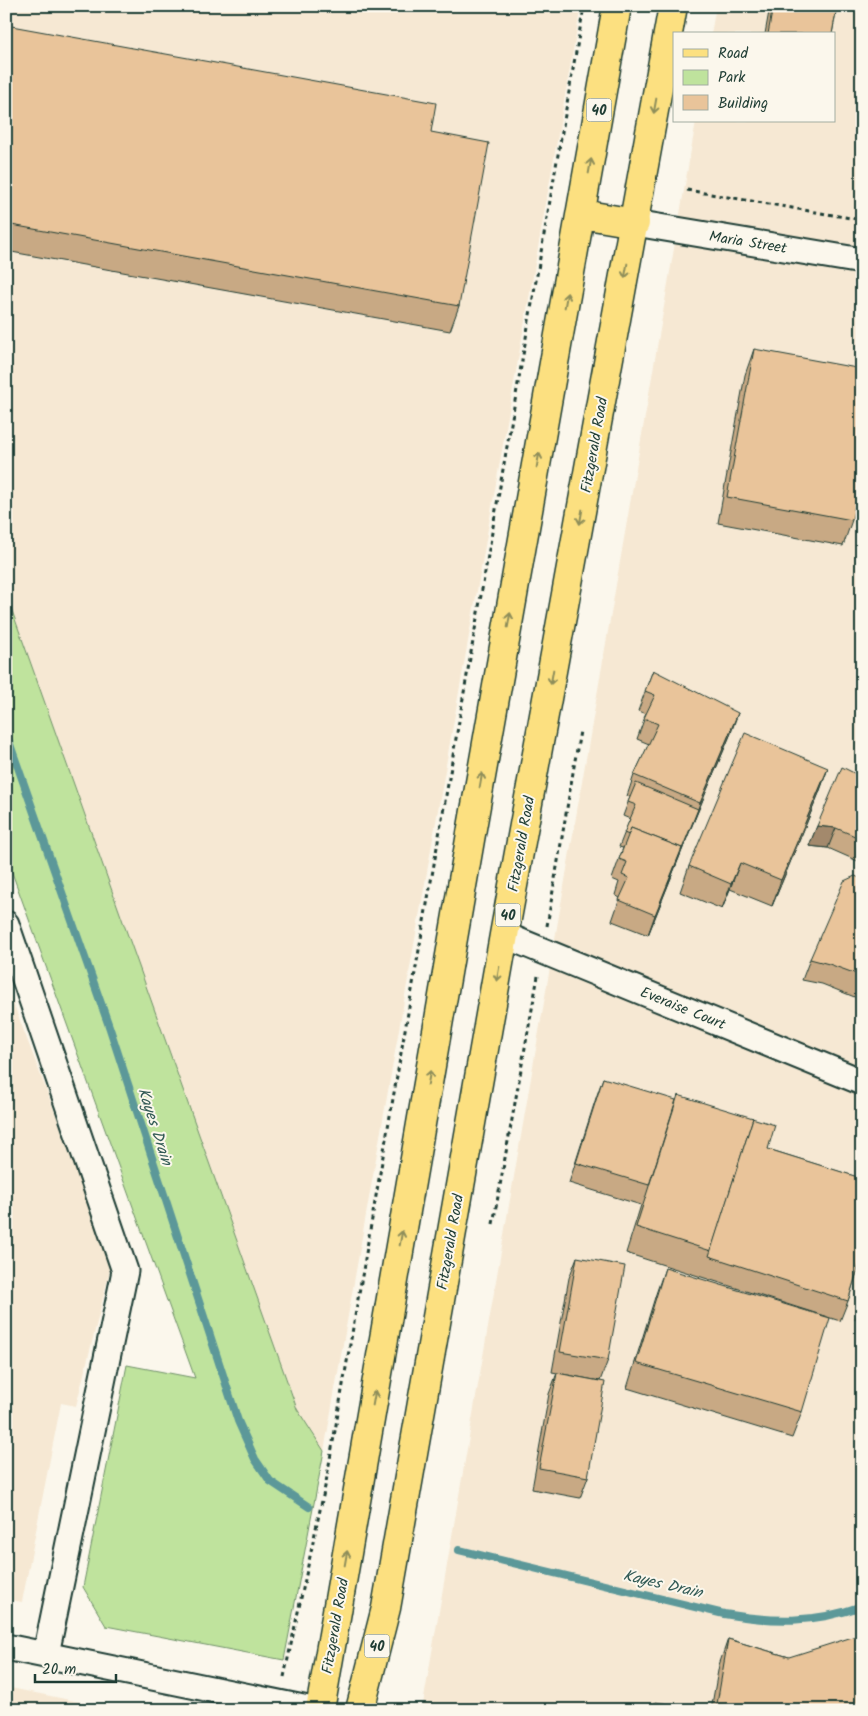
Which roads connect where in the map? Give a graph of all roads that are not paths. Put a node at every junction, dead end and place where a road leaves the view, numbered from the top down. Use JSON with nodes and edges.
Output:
{"nodes":[{"id":1,"x":617,"y":6,"type":"edge"},
{"id":2,"x":673,"y":6,"type":"edge"},
{"id":3,"x":582,"y":214,"type":"junction"},
{"id":4,"x":635,"y":223,"type":"junction"},
{"id":5,"x":862,"y":261,"type":"edge"},
{"id":6,"x":6,"y":924,"type":"edge"},
{"id":7,"x":504,"y":935,"type":"junction"},
{"id":8,"x":862,"y":1082,"type":"edge"},
{"id":9,"x":6,"y":1646,"type":"edge"},
{"id":10,"x":46,"y":1654,"type":"junction"},
{"id":11,"x":313,"y":1710,"type":"edge"},
{"id":12,"x":320,"y":1710,"type":"edge"},
{"id":13,"x":360,"y":1710,"type":"edge"}],
"edges":[{"from":3,"to":1,"type":"main road","name":"Fitzgerald Road","number":"40","one_way":true},
{"from":2,"to":4,"type":"main road","name":"Fitzgerald Road","number":"40","one_way":true},
{"from":3,"to":4,"type":"main road"},
{"from":12,"to":3,"type":"main road","name":"Fitzgerald Road","number":"40","one_way":true},
{"from":4,"to":5,"type":"street","name":"Maria Street"},
{"from":4,"to":7,"type":"main road","name":"Fitzgerald Road","number":"40","one_way":true},
{"from":6,"to":10,"type":"street"},
{"from":7,"to":8,"type":"street","name":"Everaise Court"},
{"from":7,"to":13,"type":"main road","name":"Fitzgerald Road","number":"40","one_way":true},
{"from":9,"to":10,"type":"street"},
{"from":10,"to":11,"type":"street"}]}
